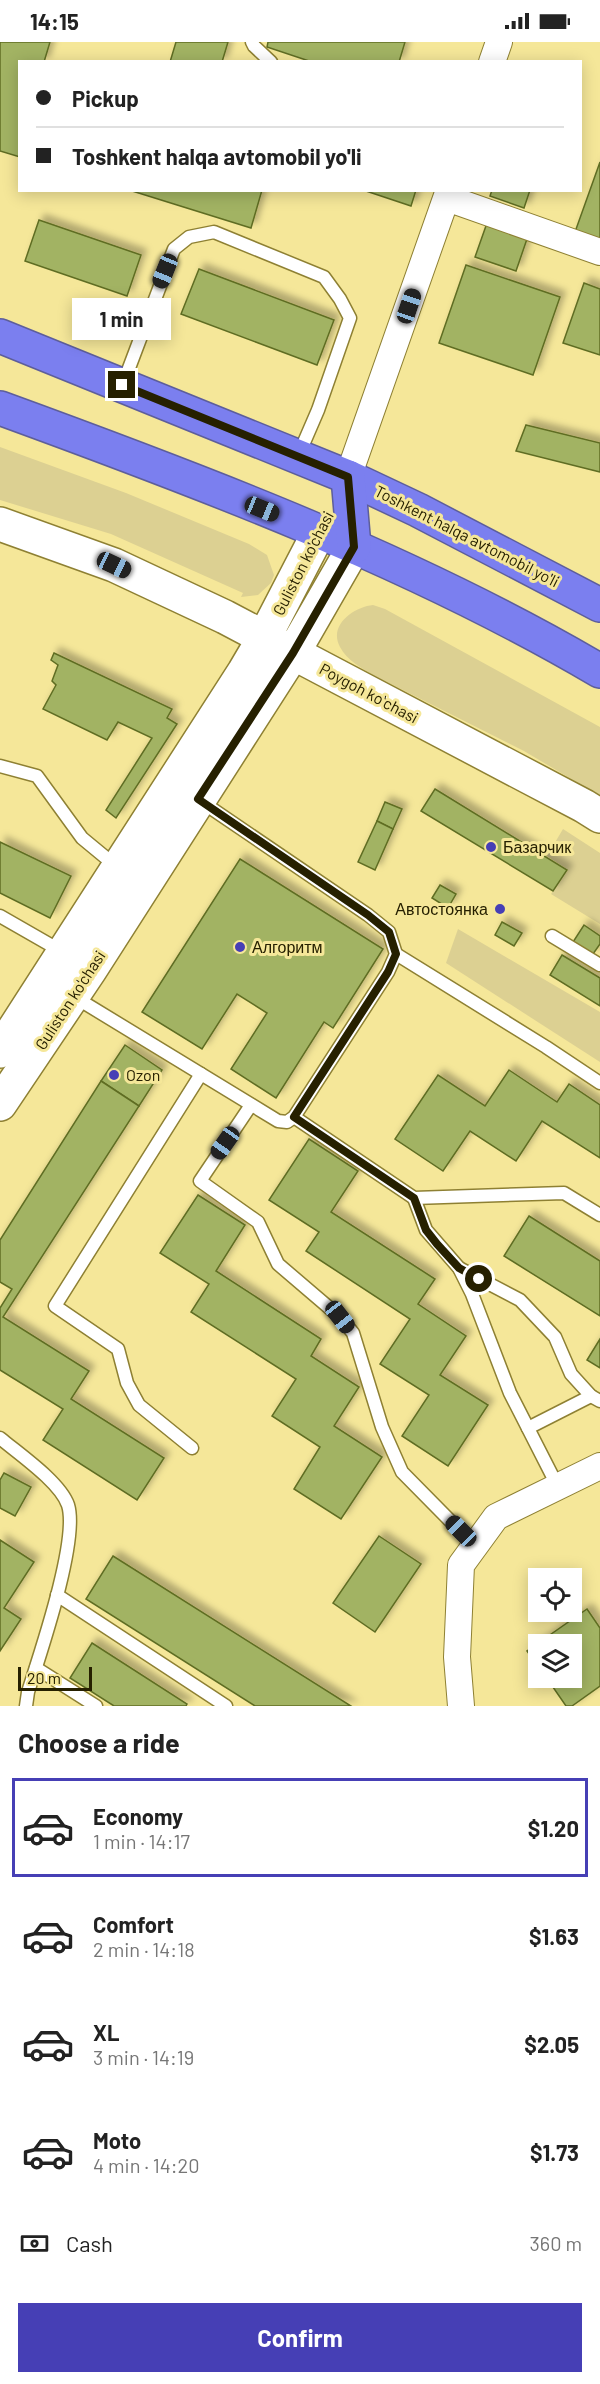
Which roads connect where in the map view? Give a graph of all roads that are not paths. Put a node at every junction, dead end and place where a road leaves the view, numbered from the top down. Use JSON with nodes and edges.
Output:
{"nodes":[{"id":1,"x":252,"y":42,"type":"edge"},
{"id":2,"x":499,"y":42,"type":"edge"},
{"id":3,"x":269,"y":60,"type":"edge"},
{"id":4,"x":493,"y":60,"type":"edge"},
{"id":5,"x":448,"y":194,"type":"edge"},
{"id":6,"x":600,"y":252,"type":"edge"},
{"id":7,"x":0,"y":336,"type":"edge"},
{"id":8,"x":122,"y":385,"type":"junction"},
{"id":9,"x":0,"y":408,"type":"edge"},
{"id":10,"x":299,"y":456,"type":"junction"},
{"id":11,"x":348,"y":477,"type":"junction"},
{"id":12,"x":0,"y":524,"type":"edge"},
{"id":13,"x":319,"y":532,"type":"junction"},
{"id":14,"x":354,"y":547,"type":"junction"},
{"id":15,"x":600,"y":605,"type":"edge"},
{"id":16,"x":264,"y":638,"type":"junction"},
{"id":17,"x":293,"y":653,"type":"junction"},
{"id":18,"x":600,"y":671,"type":"edge"},
{"id":19,"x":0,"y":766,"type":"edge"},
{"id":20,"x":198,"y":799,"type":"junction"},
{"id":21,"x":600,"y":816,"type":"edge"},
{"id":22,"x":119,"y":865,"type":"junction"},
{"id":23,"x":0,"y":916,"type":"edge"},
{"id":24,"x":552,"y":936,"type":"dead end"},
{"id":25,"x":396,"y":954,"type":"junction"},
{"id":26,"x":77,"y":961,"type":"junction"},
{"id":27,"x":600,"y":965,"type":"edge"},
{"id":28,"x":73,"y":996,"type":"junction"},
{"id":29,"x":0,"y":1051,"type":"edge"},
{"id":30,"x":201,"y":1074,"type":"junction"},
{"id":31,"x":600,"y":1083,"type":"edge"},
{"id":32,"x":0,"y":1104,"type":"edge"},
{"id":33,"x":251,"y":1105,"type":"junction"},
{"id":34,"x":294,"y":1117,"type":"junction"},
{"id":35,"x":414,"y":1198,"type":"junction"},
{"id":36,"x":600,"y":1215,"type":"edge"},
{"id":37,"x":459,"y":1268,"type":"junction"},
{"id":38,"x":595,"y":1398,"type":"edge"},
{"id":39,"x":528,"y":1428,"type":"junction"},
{"id":40,"x":0,"y":1438,"type":"edge"},
{"id":41,"x":192,"y":1448,"type":"dead end"},
{"id":42,"x":600,"y":1466,"type":"edge"},
{"id":43,"x":558,"y":1487,"type":"junction"},
{"id":44,"x":475,"y":1546,"type":"junction"},
{"id":45,"x":57,"y":1595,"type":"junction"},
{"id":46,"x":36,"y":1668,"type":"junction"},
{"id":47,"x":26,"y":1706,"type":"edge"},
{"id":48,"x":96,"y":1706,"type":"edge"},
{"id":49,"x":226,"y":1706,"type":"edge"},
{"id":50,"x":461,"y":1706,"type":"edge"}],
"edges":[{"from":1,"to":3,"type":"lane"},
{"from":2,"to":4,"type":"street"},
{"from":5,"to":6,"type":"street"},
{"from":5,"to":11,"type":"street"},
{"from":7,"to":8,"type":"highway","name":"Toshkent halqa avtomobil yo'li"},
{"from":8,"to":10,"type":"highway","name":"Toshkent halqa avtomobil yo'li"},
{"from":8,"to":10,"type":"lane"},
{"from":9,"to":13,"type":"highway"},
{"from":10,"to":11,"type":"highway","name":"Toshkent halqa avtomobil yo'li"},
{"from":11,"to":13,"type":"highway","name":"Guliston ko'chasi"},
{"from":11,"to":14,"type":"highway","name":"Guliston ko'chasi"},
{"from":11,"to":15,"type":"highway","name":"Toshkent halqa avtomobil yo'li"},
{"from":12,"to":16,"type":"main road","name":"Poygoh koʻchasi"},
{"from":13,"to":14,"type":"highway"},
{"from":13,"to":16,"type":"main road","name":"Guliston ko'chasi"},
{"from":14,"to":17,"type":"main road","name":"Guliston ko'chasi"},
{"from":14,"to":18,"type":"highway"},
{"from":16,"to":17,"type":"main road","name":"Poygoh koʻchasi"},
{"from":16,"to":22,"type":"main road","name":"Guliston ko'chasi"},
{"from":17,"to":20,"type":"main road","name":"Guliston ko'chasi"},
{"from":17,"to":21,"type":"main road","name":"Poygoh koʻchasi"},
{"from":19,"to":22,"type":"lane"},
{"from":20,"to":25,"type":"lane"},
{"from":20,"to":26,"type":"main road","name":"Guliston ko'chasi"},
{"from":22,"to":26,"type":"main road","name":"Guliston ko'chasi"},
{"from":23,"to":26,"type":"lane"},
{"from":24,"to":27,"type":"lane"},
{"from":25,"to":31,"type":"lane"},
{"from":25,"to":34,"type":"lane"},
{"from":26,"to":28,"type":"main road","name":"Guliston ko'chasi"},
{"from":26,"to":29,"type":"main road","name":"Guliston ko'chasi"},
{"from":28,"to":30,"type":"lane"},
{"from":28,"to":32,"type":"main road","name":"Guliston ko'chasi"},
{"from":30,"to":33,"type":"lane"},
{"from":30,"to":41,"type":"lane"},
{"from":33,"to":34,"type":"lane"},
{"from":33,"to":44,"type":"lane"},
{"from":34,"to":35,"type":"lane"},
{"from":35,"to":36,"type":"lane"},
{"from":35,"to":37,"type":"lane"},
{"from":37,"to":38,"type":"lane"},
{"from":37,"to":39,"type":"lane"},
{"from":38,"to":39,"type":"lane"},
{"from":39,"to":43,"type":"lane"},
{"from":40,"to":45,"type":"lane"},
{"from":42,"to":43,"type":"street"},
{"from":43,"to":44,"type":"street"},
{"from":44,"to":50,"type":"street"},
{"from":45,"to":46,"type":"lane"},
{"from":45,"to":49,"type":"lane"},
{"from":46,"to":47,"type":"lane"},
{"from":46,"to":48,"type":"lane"}]}
